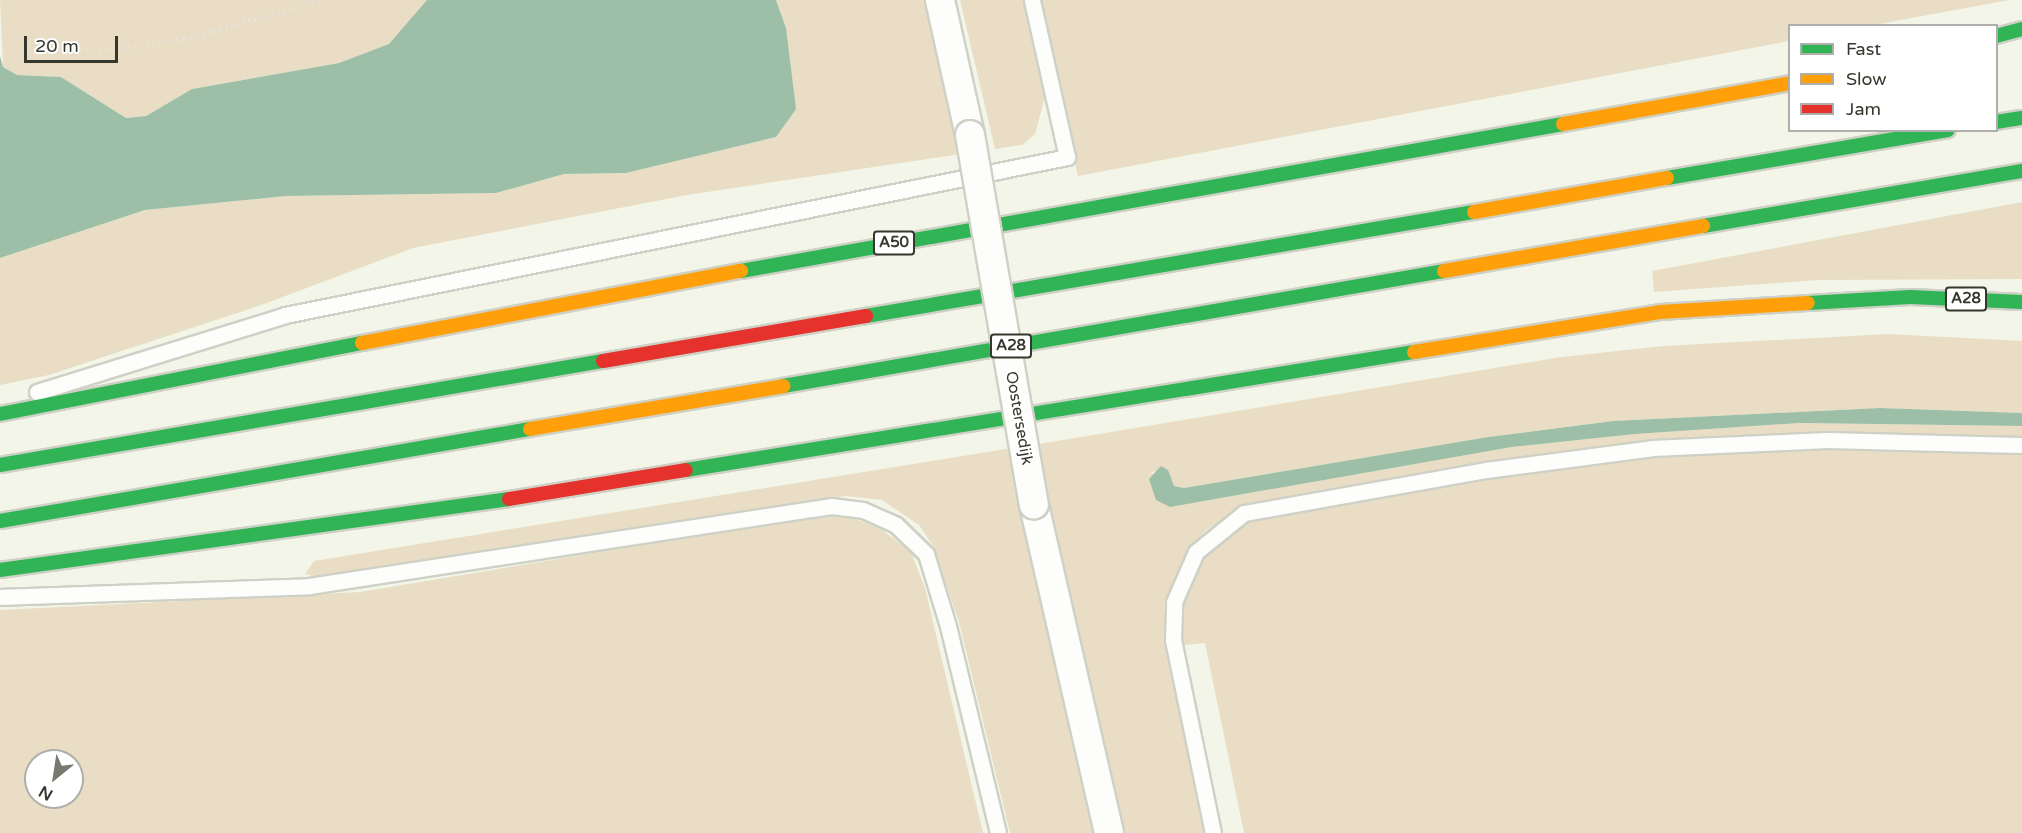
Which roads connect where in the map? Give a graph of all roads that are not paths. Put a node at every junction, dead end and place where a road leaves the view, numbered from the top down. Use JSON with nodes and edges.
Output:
{"nodes":[{"id":1,"x":940,"y":0,"type":"edge"},
{"id":2,"x":1032,"y":0,"type":"edge"},
{"id":3,"x":2022,"y":29,"type":"edge"},
{"id":4,"x":1998,"y":35,"type":"edge"},
{"id":5,"x":1788,"y":83,"type":"edge"},
{"id":6,"x":2022,"y":118,"type":"edge"},
{"id":7,"x":1998,"y":122,"type":"edge"},
{"id":8,"x":1935,"y":132,"type":"edge"},
{"id":9,"x":2022,"y":171,"type":"edge"},
{"id":10,"x":2022,"y":302,"type":"edge"},
{"id":11,"x":0,"y":404,"type":"edge"},
{"id":12,"x":0,"y":414,"type":"edge"},
{"id":13,"x":2022,"y":445,"type":"edge"},
{"id":14,"x":0,"y":465,"type":"edge"},
{"id":15,"x":0,"y":521,"type":"edge"},
{"id":16,"x":0,"y":570,"type":"edge"},
{"id":17,"x":0,"y":597,"type":"edge"},
{"id":18,"x":998,"y":833,"type":"edge"},
{"id":19,"x":1109,"y":833,"type":"edge"},
{"id":20,"x":1213,"y":833,"type":"edge"}],
"edges":[{"from":1,"to":19,"type":"street","name":"Oostersedijk","bridge":true},
{"from":2,"to":11,"type":"lane"},
{"from":3,"to":4,"type":"highway"},
{"from":5,"to":12,"type":"highway","number":"A50"},
{"from":6,"to":7,"type":"highway"},
{"from":8,"to":14,"type":"highway"},
{"from":9,"to":15,"type":"highway","number":"A28"},
{"from":10,"to":16,"type":"highway","number":"A28"},
{"from":13,"to":20,"type":"lane"},
{"from":17,"to":18,"type":"lane"}]}
